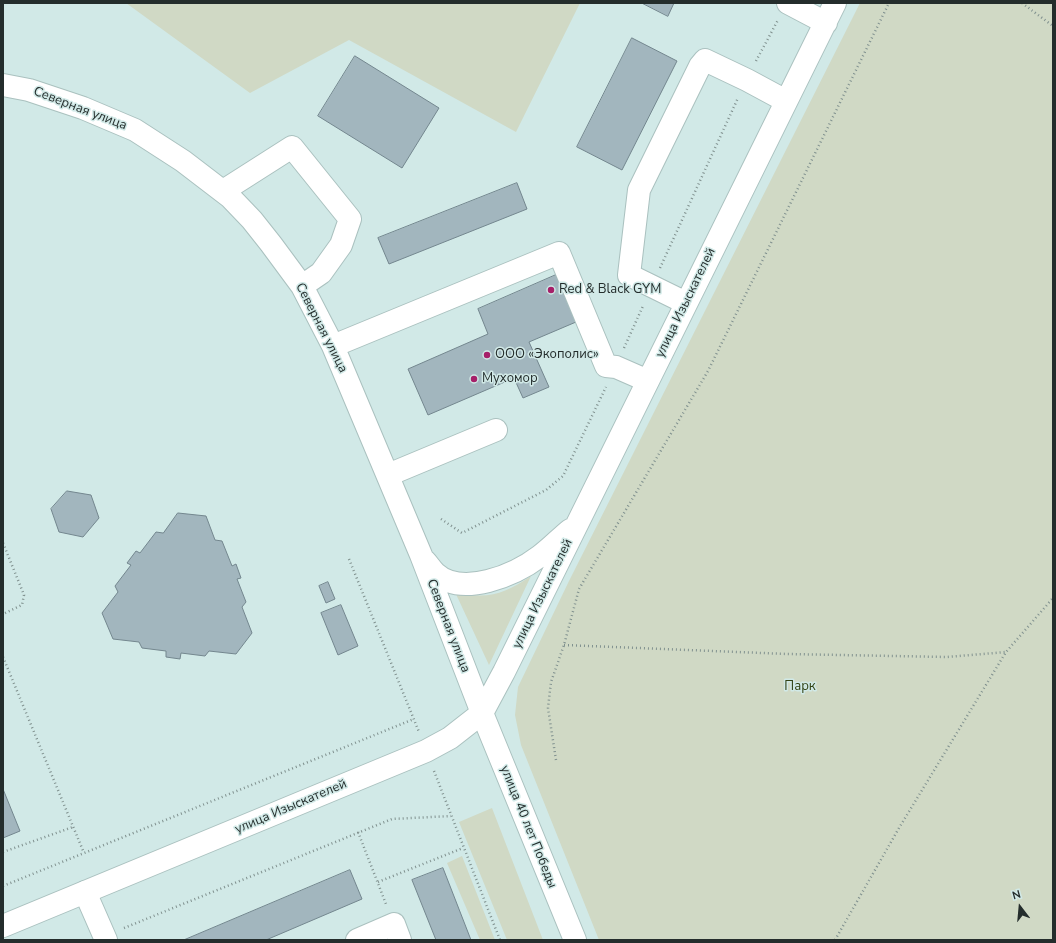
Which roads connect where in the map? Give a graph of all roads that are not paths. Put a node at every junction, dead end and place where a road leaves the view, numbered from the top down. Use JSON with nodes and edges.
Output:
{"nodes":[{"id":1,"x":788,"y":3,"type":"edge"},
{"id":2,"x":836,"y":3,"type":"edge"},
{"id":3,"x":826,"y":23,"type":"junction"},
{"id":4,"x":3,"y":85,"type":"edge"},
{"id":5,"x":786,"y":101,"type":"junction"},
{"id":6,"x":223,"y":192,"type":"junction"},
{"id":7,"x":302,"y":286,"type":"junction"},
{"id":8,"x":686,"y":303,"type":"junction"},
{"id":9,"x":333,"y":346,"type":"junction"},
{"id":10,"x":648,"y":381,"type":"junction"},
{"id":11,"x":496,"y":430,"type":"dead end"},
{"id":12,"x":388,"y":475,"type":"junction"},
{"id":13,"x":577,"y":524,"type":"junction"},
{"id":14,"x":421,"y":555,"type":"junction"},
{"id":15,"x":482,"y":713,"type":"junction"},
{"id":16,"x":85,"y":892,"type":"junction"},
{"id":17,"x":3,"y":926,"type":"edge"},
{"id":18,"x":397,"y":932,"type":"edge"},
{"id":19,"x":105,"y":938,"type":"edge"},
{"id":20,"x":357,"y":940,"type":"edge"},
{"id":21,"x":575,"y":940,"type":"edge"}],
"edges":[{"from":1,"to":3,"type":"street"},
{"from":2,"to":3,"type":"street","name":"улица Изыскателей"},
{"from":3,"to":5,"type":"street","name":"улица Изыскателей"},
{"from":4,"to":6,"type":"street","name":"Северная улица"},
{"from":5,"to":8,"type":"street","name":"улица Изыскателей"},
{"from":5,"to":8,"type":"street"},
{"from":6,"to":7,"type":"street","name":"Северная улица"},
{"from":6,"to":7,"type":"street"},
{"from":7,"to":9,"type":"street","name":"Северная улица"},
{"from":8,"to":10,"type":"street","name":"улица Изыскателей"},
{"from":9,"to":10,"type":"street"},
{"from":9,"to":12,"type":"street","name":"Северная улица"},
{"from":10,"to":13,"type":"street","name":"улица Изыскателей"},
{"from":11,"to":12,"type":"street"},
{"from":12,"to":14,"type":"street","name":"Северная улица"},
{"from":13,"to":14,"type":"street"},
{"from":13,"to":15,"type":"street","name":"улица Изыскателей"},
{"from":14,"to":15,"type":"street","name":"Северная улица"},
{"from":15,"to":16,"type":"street","name":"улица Изыскателей"},
{"from":15,"to":21,"type":"street","name":"улица 40 лет Победы"},
{"from":16,"to":17,"type":"street","name":"улица Изыскателей"},
{"from":16,"to":19,"type":"street"},
{"from":18,"to":20,"type":"street"}]}
